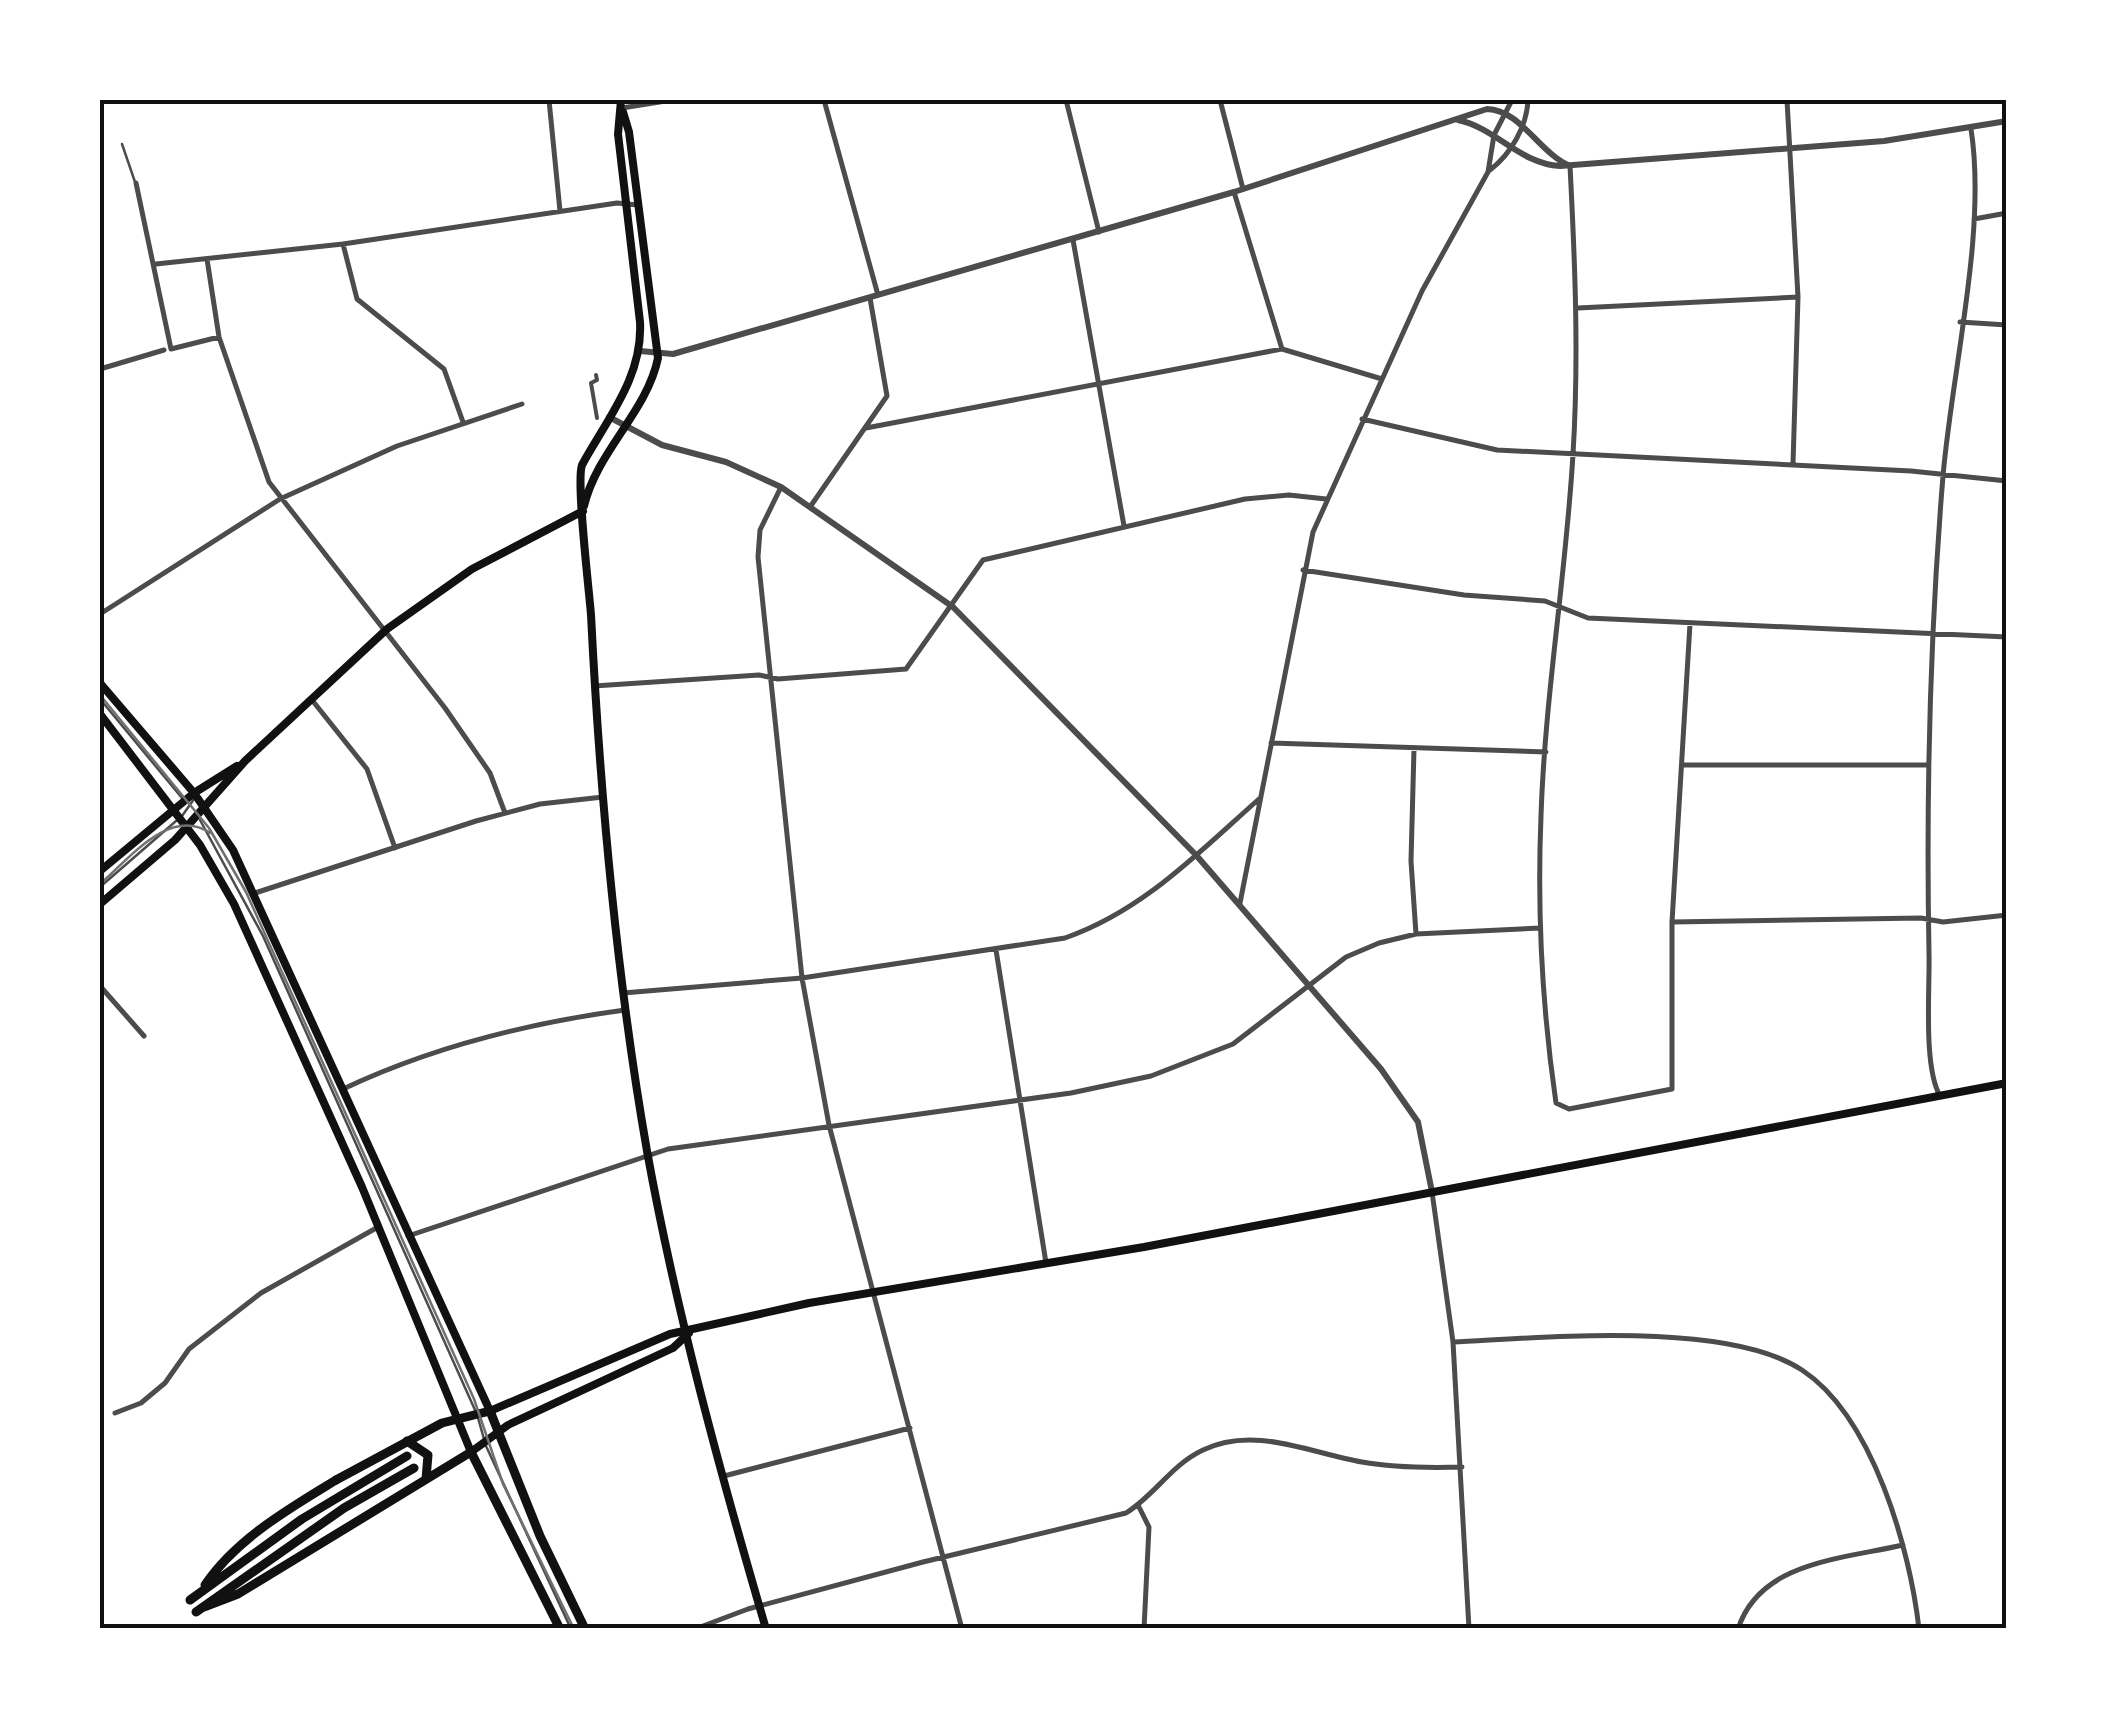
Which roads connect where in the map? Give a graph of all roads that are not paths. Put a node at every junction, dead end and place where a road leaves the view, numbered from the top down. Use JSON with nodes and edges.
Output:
{"nodes":[{"id":1,"x":549,"y":100,"type":"edge"},
{"id":2,"x":672,"y":100,"type":"edge"},
{"id":3,"x":824,"y":100,"type":"edge"},
{"id":4,"x":1066,"y":100,"type":"edge"},
{"id":5,"x":1220,"y":100,"type":"edge"},
{"id":6,"x":1512,"y":100,"type":"edge"},
{"id":7,"x":1528,"y":100,"type":"edge"},
{"id":8,"x":1787,"y":100,"type":"edge"},
{"id":9,"x":622,"y":104,"type":"edge"},
{"id":10,"x":1502,"y":112,"type":"junction"},
{"id":11,"x":1458,"y":120,"type":"junction"},
{"id":12,"x":2007,"y":121,"type":"edge"},
{"id":13,"x":1522,"y":127,"type":"junction"},
{"id":14,"x":1971,"y":129,"type":"junction"},
{"id":15,"x":1494,"y":135,"type":"junction"},
{"id":16,"x":122,"y":144,"type":"dead end"},
{"id":17,"x":1511,"y":147,"type":"junction"},
{"id":18,"x":1788,"y":150,"type":"junction"},
{"id":19,"x":1570,"y":166,"type":"junction"},
{"id":20,"x":1488,"y":172,"type":"junction"},
{"id":21,"x":136,"y":183,"type":"joint"},
{"id":22,"x":1239,"y":190,"type":"junction"},
{"id":23,"x":625,"y":204,"type":"junction"},
{"id":24,"x":639,"y":206,"type":"junction"},
{"id":25,"x":560,"y":211,"type":"junction"},
{"id":26,"x":2007,"y":214,"type":"edge"},
{"id":27,"x":1974,"y":219,"type":"junction"},
{"id":28,"x":1099,"y":232,"type":"junction"},
{"id":29,"x":1073,"y":240,"type":"junction"},
{"id":30,"x":343,"y":244,"type":"junction"},
{"id":31,"x":207,"y":258,"type":"junction"},
{"id":32,"x":156,"y":264,"type":"junction"},
{"id":33,"x":874,"y":297,"type":"junction"},
{"id":34,"x":1798,"y":297,"type":"junction"},
{"id":35,"x":1578,"y":308,"type":"junction"},
{"id":36,"x":1960,"y":322,"type":"junction"},
{"id":37,"x":2007,"y":325,"type":"edge"},
{"id":38,"x":220,"y":337,"type":"junction"},
{"id":39,"x":168,"y":349,"type":"junction"},
{"id":40,"x":1282,"y":349,"type":"junction"},
{"id":41,"x":640,"y":351,"type":"junction"},
{"id":42,"x":658,"y":354,"type":"junction"},
{"id":43,"x":100,"y":368,"type":"edge"},
{"id":44,"x":596,"y":375,"type":"dead end"},
{"id":45,"x":1382,"y":379,"type":"junction"},
{"id":46,"x":1102,"y":386,"type":"junction"},
{"id":47,"x":522,"y":404,"type":"dead end"},
{"id":48,"x":609,"y":417,"type":"junction"},
{"id":49,"x":597,"y":418,"type":"dead end"},
{"id":50,"x":1362,"y":420,"type":"junction"},
{"id":51,"x":463,"y":422,"type":"junction"},
{"id":52,"x":624,"y":425,"type":"junction"},
{"id":53,"x":866,"y":428,"type":"junction"},
{"id":54,"x":1573,"y":454,"type":"junction"},
{"id":55,"x":1793,"y":464,"type":"junction"},
{"id":56,"x":1943,"y":476,"type":"junction"},
{"id":57,"x":2007,"y":482,"type":"edge"},
{"id":58,"x":781,"y":486,"type":"junction"},
{"id":59,"x":280,"y":499,"type":"junction"},
{"id":60,"x":1326,"y":499,"type":"junction"},
{"id":61,"x":810,"y":507,"type":"junction"},
{"id":62,"x":584,"y":511,"type":"junction"},
{"id":63,"x":1124,"y":526,"type":"junction"},
{"id":64,"x":1303,"y":570,"type":"junction"},
{"id":65,"x":1560,"y":606,"type":"junction"},
{"id":66,"x":953,"y":607,"type":"junction"},
{"id":67,"x":100,"y":614,"type":"edge"},
{"id":68,"x":1690,"y":624,"type":"junction"},
{"id":69,"x":387,"y":629,"type":"junction"},
{"id":70,"x":1932,"y":632,"type":"junction"},
{"id":71,"x":2007,"y":637,"type":"edge"},
{"id":72,"x":768,"y":678,"type":"junction"},
{"id":73,"x":100,"y":683,"type":"edge"},
{"id":74,"x":594,"y":686,"type":"junction"},
{"id":75,"x":310,"y":698,"type":"junction"},
{"id":76,"x":100,"y":699,"type":"edge"},
{"id":77,"x":100,"y":714,"type":"edge"},
{"id":78,"x":1271,"y":743,"type":"junction"},
{"id":79,"x":1414,"y":749,"type":"junction"},
{"id":80,"x":1546,"y":752,"type":"junction"},
{"id":81,"x":245,"y":762,"type":"junction"},
{"id":82,"x":1682,"y":765,"type":"junction"},
{"id":83,"x":1930,"y":765,"type":"junction"},
{"id":84,"x":194,"y":792,"type":"junction"},
{"id":85,"x":603,"y":798,"type":"junction"},
{"id":86,"x":1260,"y":798,"type":"junction"},
{"id":87,"x":205,"y":806,"type":"junction"},
{"id":88,"x":191,"y":808,"type":"junction"},
{"id":89,"x":504,"y":813,"type":"junction"},
{"id":90,"x":176,"y":814,"type":"junction"},
{"id":91,"x":186,"y":827,"type":"junction"},
{"id":92,"x":395,"y":848,"type":"junction"},
{"id":93,"x":1196,"y":855,"type":"junction"},
{"id":94,"x":100,"y":871,"type":"edge"},
{"id":95,"x":100,"y":887,"type":"edge"},
{"id":96,"x":255,"y":893,"type":"junction"},
{"id":97,"x":1240,"y":903,"type":"junction"},
{"id":98,"x":100,"y":904,"type":"edge"},
{"id":99,"x":2007,"y":915,"type":"edge"},
{"id":100,"x":1928,"y":921,"type":"junction"},
{"id":101,"x":1672,"y":922,"type":"junction"},
{"id":102,"x":1540,"y":928,"type":"junction"},
{"id":103,"x":1416,"y":934,"type":"junction"},
{"id":104,"x":996,"y":950,"type":"junction"},
{"id":105,"x":802,"y":978,"type":"junction"},
{"id":106,"x":100,"y":986,"type":"edge"},
{"id":107,"x":1309,"y":986,"type":"junction"},
{"id":108,"x":623,"y":994,"type":"junction"},
{"id":109,"x":625,"y":1010,"type":"junction"},
{"id":110,"x":144,"y":1036,"type":"dead end"},
{"id":111,"x":2007,"y":1082,"type":"edge"},
{"id":112,"x":343,"y":1089,"type":"junction"},
{"id":113,"x":1940,"y":1096,"type":"junction"},
{"id":114,"x":1020,"y":1098,"type":"junction"},
{"id":115,"x":828,"y":1125,"type":"junction"},
{"id":116,"x":648,"y":1155,"type":"junction"},
{"id":117,"x":1432,"y":1192,"type":"junction"},
{"id":118,"x":378,"y":1227,"type":"junction"},
{"id":119,"x":408,"y":1236,"type":"junction"},
{"id":120,"x":1046,"y":1264,"type":"junction"},
{"id":121,"x":871,"y":1292,"type":"junction"},
{"id":122,"x":688,"y":1333,"type":"junction"},
{"id":123,"x":1454,"y":1342,"type":"junction"},
{"id":124,"x":490,"y":1411,"type":"junction"},
{"id":125,"x":115,"y":1412,"type":"dead end"},
{"id":126,"x":477,"y":1414,"type":"junction"},
{"id":127,"x":459,"y":1418,"type":"junction"},
{"id":128,"x":910,"y":1428,"type":"junction"},
{"id":129,"x":498,"y":1432,"type":"junction"},
{"id":130,"x":407,"y":1441,"type":"junction"},
{"id":131,"x":485,"y":1442,"type":"junction"},
{"id":132,"x":471,"y":1452,"type":"junction"},
{"id":133,"x":407,"y":1456,"type":"dead end"},
{"id":134,"x":1462,"y":1467,"type":"junction"},
{"id":135,"x":414,"y":1468,"type":"dead end"},
{"id":136,"x":724,"y":1476,"type":"junction"},
{"id":137,"x":426,"y":1479,"type":"junction"},
{"id":138,"x":1138,"y":1505,"type":"junction"},
{"id":139,"x":1902,"y":1545,"type":"junction"},
{"id":140,"x":944,"y":1558,"type":"junction"},
{"id":141,"x":201,"y":1592,"type":"junction"},
{"id":142,"x":190,"y":1600,"type":"dead end"},
{"id":143,"x":760,"y":1606,"type":"junction"},
{"id":144,"x":560,"y":1629,"type":"edge"},
{"id":145,"x":571,"y":1629,"type":"edge"},
{"id":146,"x":585,"y":1629,"type":"edge"},
{"id":147,"x":695,"y":1629,"type":"edge"},
{"id":148,"x":766,"y":1629,"type":"edge"},
{"id":149,"x":962,"y":1629,"type":"edge"},
{"id":150,"x":1144,"y":1629,"type":"edge"},
{"id":151,"x":1468,"y":1629,"type":"edge"},
{"id":152,"x":1738,"y":1629,"type":"edge"},
{"id":153,"x":1918,"y":1629,"type":"edge"}],
"edges":[{"from":1,"to":25,"type":"street"},
{"from":2,"to":9,"type":"street"},
{"from":3,"to":33,"type":"street"},
{"from":4,"to":28,"type":"street"},
{"from":5,"to":22,"type":"street"},
{"from":6,"to":10,"type":"street"},
{"from":7,"to":13,"type":"street"},
{"from":8,"to":18,"type":"street"},
{"from":9,"to":23,"type":"main road"},
{"from":9,"to":24,"type":"main road"},
{"from":10,"to":11,"type":"street"},
{"from":10,"to":13,"type":"street"},
{"from":10,"to":15,"type":"street"},
{"from":11,"to":15,"type":"street"},
{"from":11,"to":22,"type":"street"},
{"from":12,"to":14,"type":"street"},
{"from":13,"to":17,"type":"street"},
{"from":13,"to":19,"type":"street"},
{"from":14,"to":18,"type":"street"},
{"from":14,"to":27,"type":"street"},
{"from":15,"to":17,"type":"street"},
{"from":15,"to":20,"type":"street"},
{"from":16,"to":21,"type":"lane"},
{"from":17,"to":19,"type":"street"},
{"from":17,"to":20,"type":"street"},
{"from":18,"to":19,"type":"street"},
{"from":18,"to":34,"type":"street"},
{"from":19,"to":35,"type":"street"},
{"from":20,"to":45,"type":"street"},
{"from":21,"to":32,"type":"street"},
{"from":22,"to":28,"type":"street"},
{"from":22,"to":40,"type":"street"},
{"from":23,"to":24,"type":"street"},
{"from":23,"to":25,"type":"street"},
{"from":23,"to":41,"type":"main road"},
{"from":24,"to":42,"type":"main road"},
{"from":25,"to":30,"type":"street"},
{"from":26,"to":27,"type":"street"},
{"from":27,"to":36,"type":"street"},
{"from":28,"to":29,"type":"street"},
{"from":29,"to":33,"type":"street"},
{"from":29,"to":46,"type":"street"},
{"from":30,"to":31,"type":"street"},
{"from":30,"to":51,"type":"street"},
{"from":31,"to":32,"type":"street"},
{"from":31,"to":38,"type":"street"},
{"from":32,"to":39,"type":"street"},
{"from":33,"to":42,"type":"street"},
{"from":33,"to":53,"type":"street"},
{"from":34,"to":35,"type":"street"},
{"from":34,"to":55,"type":"street"},
{"from":35,"to":54,"type":"street"},
{"from":36,"to":37,"type":"street"},
{"from":36,"to":56,"type":"street"},
{"from":38,"to":39,"type":"street"},
{"from":38,"to":59,"type":"street"},
{"from":39,"to":43,"type":"street"},
{"from":40,"to":45,"type":"street"},
{"from":40,"to":46,"type":"street"},
{"from":41,"to":42,"type":"street"},
{"from":41,"to":48,"type":"main road"},
{"from":42,"to":52,"type":"main road"},
{"from":44,"to":49,"type":"street"},
{"from":45,"to":50,"type":"street"},
{"from":46,"to":53,"type":"street"},
{"from":46,"to":63,"type":"street"},
{"from":47,"to":51,"type":"street"},
{"from":48,"to":52,"type":"street"},
{"from":48,"to":62,"type":"main road"},
{"from":50,"to":54,"type":"street"},
{"from":50,"to":60,"type":"street"},
{"from":51,"to":59,"type":"street"},
{"from":52,"to":58,"type":"street"},
{"from":52,"to":62,"type":"main road"},
{"from":53,"to":61,"type":"street"},
{"from":54,"to":55,"type":"street"},
{"from":54,"to":65,"type":"street"},
{"from":55,"to":56,"type":"street"},
{"from":56,"to":57,"type":"street"},
{"from":56,"to":70,"type":"street"},
{"from":58,"to":61,"type":"street"},
{"from":58,"to":72,"type":"street"},
{"from":59,"to":67,"type":"street"},
{"from":59,"to":69,"type":"street"},
{"from":60,"to":63,"type":"street"},
{"from":60,"to":64,"type":"street"},
{"from":61,"to":66,"type":"street"},
{"from":62,"to":69,"type":"main road"},
{"from":62,"to":74,"type":"main road"},
{"from":63,"to":66,"type":"street"},
{"from":64,"to":65,"type":"street"},
{"from":64,"to":78,"type":"street"},
{"from":65,"to":68,"type":"street"},
{"from":65,"to":80,"type":"street"},
{"from":66,"to":72,"type":"street"},
{"from":66,"to":93,"type":"street"},
{"from":68,"to":70,"type":"street"},
{"from":68,"to":82,"type":"street"},
{"from":69,"to":75,"type":"main road"},
{"from":69,"to":89,"type":"street"},
{"from":70,"to":71,"type":"street"},
{"from":70,"to":83,"type":"street"},
{"from":72,"to":74,"type":"street"},
{"from":72,"to":105,"type":"street"},
{"from":73,"to":84,"type":"main road"},
{"from":74,"to":85,"type":"main road"},
{"from":75,"to":81,"type":"main road"},
{"from":75,"to":92,"type":"street"},
{"from":76,"to":88,"type":"lane"},
{"from":77,"to":90,"type":"main road"},
{"from":78,"to":79,"type":"street"},
{"from":78,"to":86,"type":"street"},
{"from":79,"to":80,"type":"street"},
{"from":79,"to":103,"type":"street"},
{"from":80,"to":102,"type":"street"},
{"from":81,"to":84,"type":"main road"},
{"from":81,"to":87,"type":"main road"},
{"from":82,"to":83,"type":"street"},
{"from":82,"to":101,"type":"street"},
{"from":83,"to":100,"type":"street"},
{"from":84,"to":87,"type":"main road"},
{"from":84,"to":88,"type":"main road"},
{"from":85,"to":89,"type":"street"},
{"from":85,"to":108,"type":"main road"},
{"from":86,"to":93,"type":"street"},
{"from":86,"to":97,"type":"street"},
{"from":87,"to":88,"type":"main road"},
{"from":87,"to":96,"type":"main road"},
{"from":88,"to":90,"type":"main road"},
{"from":88,"to":91,"type":"main road"},
{"from":88,"to":126,"type":"lane"},
{"from":89,"to":92,"type":"street"},
{"from":90,"to":91,"type":"main road"},
{"from":90,"to":94,"type":"main road"},
{"from":90,"to":95,"type":"lane"},
{"from":91,"to":98,"type":"main road"},
{"from":91,"to":118,"type":"main road"},
{"from":92,"to":96,"type":"street"},
{"from":93,"to":97,"type":"street"},
{"from":93,"to":104,"type":"street"},
{"from":96,"to":112,"type":"main road"},
{"from":97,"to":107,"type":"street"},
{"from":99,"to":100,"type":"street"},
{"from":100,"to":101,"type":"street"},
{"from":100,"to":113,"type":"street"},
{"from":101,"to":102,"type":"street"},
{"from":102,"to":103,"type":"street"},
{"from":103,"to":107,"type":"street"},
{"from":104,"to":105,"type":"street"},
{"from":104,"to":114,"type":"street"},
{"from":105,"to":108,"type":"street"},
{"from":105,"to":115,"type":"street"},
{"from":106,"to":110,"type":"street"},
{"from":107,"to":114,"type":"street"},
{"from":107,"to":117,"type":"street"},
{"from":108,"to":109,"type":"main road"},
{"from":109,"to":112,"type":"street"},
{"from":109,"to":116,"type":"main road"},
{"from":111,"to":113,"type":"main road"},
{"from":112,"to":119,"type":"main road"},
{"from":113,"to":117,"type":"main road"},
{"from":114,"to":115,"type":"street"},
{"from":114,"to":120,"type":"street"},
{"from":115,"to":116,"type":"street"},
{"from":115,"to":121,"type":"street"},
{"from":116,"to":119,"type":"street"},
{"from":116,"to":122,"type":"main road"},
{"from":117,"to":120,"type":"main road"},
{"from":117,"to":123,"type":"street"},
{"from":118,"to":125,"type":"street"},
{"from":118,"to":127,"type":"main road"},
{"from":119,"to":124,"type":"main road"},
{"from":120,"to":121,"type":"main road"},
{"from":121,"to":122,"type":"main road"},
{"from":121,"to":128,"type":"street"},
{"from":122,"to":124,"type":"main road"},
{"from":122,"to":129,"type":"main road"},
{"from":122,"to":136,"type":"main road"},
{"from":123,"to":134,"type":"street"},
{"from":123,"to":139,"type":"street"},
{"from":124,"to":126,"type":"main road"},
{"from":124,"to":129,"type":"main road"},
{"from":126,"to":127,"type":"main road"},
{"from":126,"to":131,"type":"lane"},
{"from":127,"to":130,"type":"main road"},
{"from":127,"to":132,"type":"main road"},
{"from":128,"to":136,"type":"street"},
{"from":128,"to":140,"type":"street"},
{"from":129,"to":131,"type":"main road"},
{"from":129,"to":146,"type":"main road"},
{"from":130,"to":137,"type":"main road"},
{"from":130,"to":141,"type":"main road"},
{"from":131,"to":132,"type":"main road"},
{"from":131,"to":145,"type":"lane"},
{"from":132,"to":137,"type":"main road"},
{"from":132,"to":144,"type":"main road"},
{"from":133,"to":141,"type":"main road"},
{"from":134,"to":138,"type":"street"},
{"from":134,"to":151,"type":"street"},
{"from":135,"to":137,"type":"main road"},
{"from":136,"to":143,"type":"main road"},
{"from":138,"to":140,"type":"street"},
{"from":138,"to":150,"type":"street"},
{"from":139,"to":152,"type":"street"},
{"from":139,"to":153,"type":"street"},
{"from":140,"to":143,"type":"street"},
{"from":140,"to":149,"type":"street"},
{"from":141,"to":142,"type":"main road"},
{"from":143,"to":147,"type":"street"},
{"from":143,"to":148,"type":"main road"}]}
